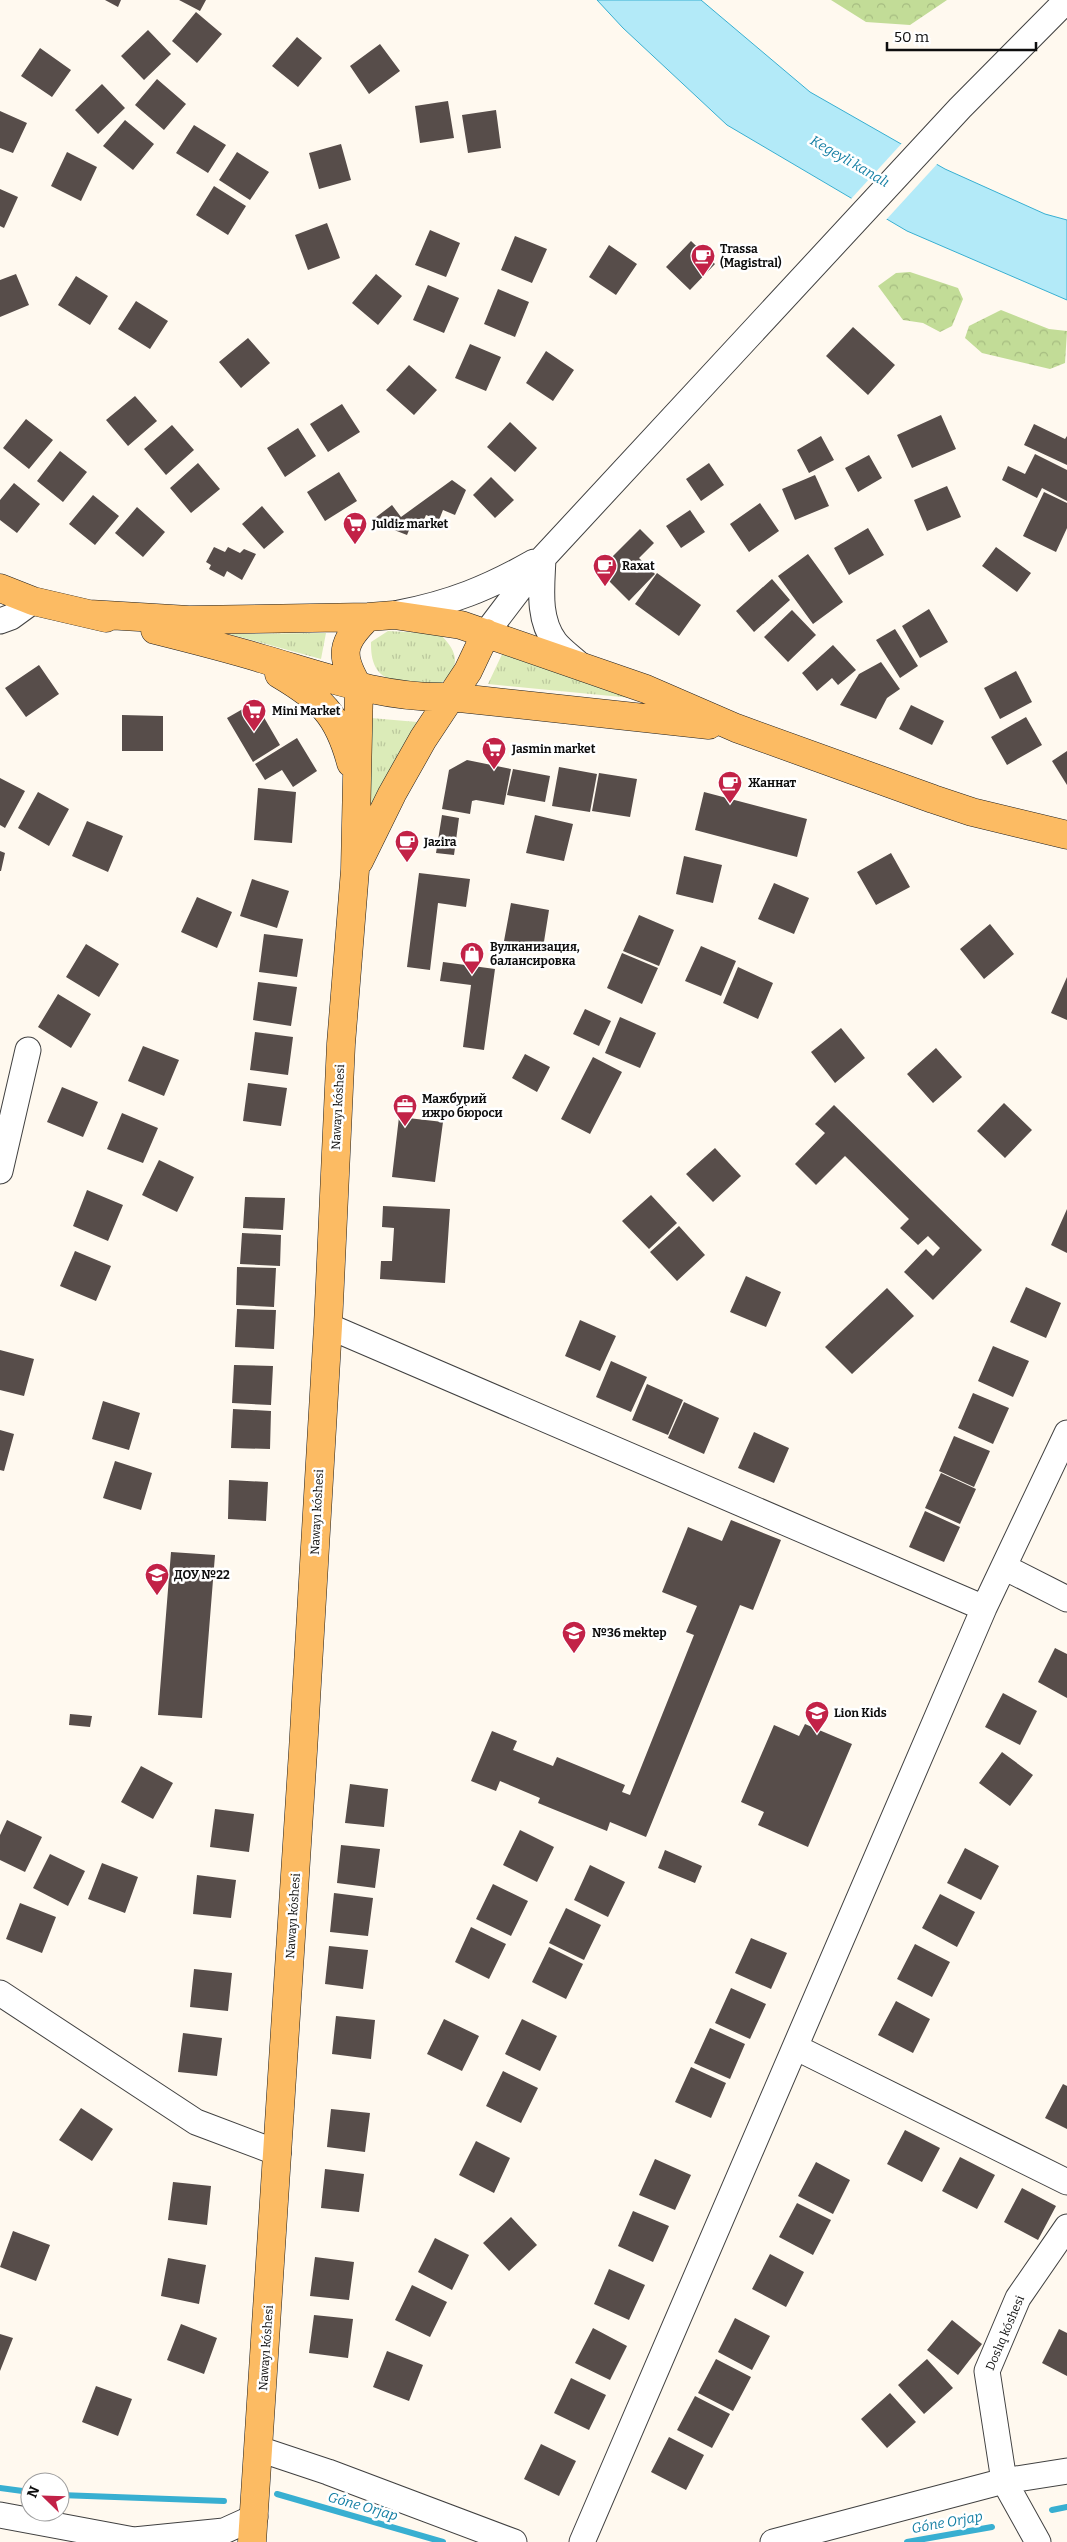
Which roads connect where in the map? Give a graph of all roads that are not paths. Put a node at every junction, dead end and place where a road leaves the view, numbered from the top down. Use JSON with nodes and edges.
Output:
{"nodes":[{"id":1,"x":1067,"y":0,"type":"edge"},
{"id":2,"x":543,"y":558,"type":"junction"},
{"id":3,"x":0,"y":588,"type":"edge"},
{"id":4,"x":33,"y":601,"type":"junction"},
{"id":5,"x":89,"y":614,"type":"junction"},
{"id":6,"x":381,"y":616,"type":"junction"},
{"id":7,"x":0,"y":621,"type":"edge"},
{"id":8,"x":486,"y":633,"type":"junction"},
{"id":9,"x":246,"y":654,"type":"junction"},
{"id":10,"x":582,"y":667,"type":"junction"},
{"id":11,"x":359,"y":688,"type":"junction"},
{"id":12,"x":450,"y":697,"type":"junction"},
{"id":13,"x":736,"y":728,"type":"junction"},
{"id":14,"x":358,"y":788,"type":"junction"},
{"id":15,"x":1067,"y":836,"type":"edge"},
{"id":16,"x":355,"y":870,"type":"junction"},
{"id":17,"x":28,"y":1050,"type":"dead end"},
{"id":18,"x":0,"y":1170,"type":"edge"},
{"id":19,"x":328,"y":1326,"type":"junction"},
{"id":20,"x":1067,"y":1432,"type":"edge"},
{"id":21,"x":1004,"y":1567,"type":"junction"},
{"id":22,"x":1067,"y":1599,"type":"edge"},
{"id":23,"x":984,"y":1608,"type":"junction"},
{"id":24,"x":0,"y":1993,"type":"edge"},
{"id":25,"x":795,"y":2047,"type":"junction"},
{"id":26,"x":278,"y":2153,"type":"junction"},
{"id":27,"x":1067,"y":2182,"type":"edge"},
{"id":28,"x":1067,"y":2227,"type":"edge"},
{"id":29,"x":259,"y":2449,"type":"junction"},
{"id":30,"x":1067,"y":2471,"type":"edge"},
{"id":31,"x":1004,"y":2481,"type":"junction"},
{"id":32,"x":0,"y":2515,"type":"edge"},
{"id":33,"x":253,"y":2530,"type":"edge"},
{"id":34,"x":514,"y":2542,"type":"edge"},
{"id":35,"x":582,"y":2542,"type":"edge"},
{"id":36,"x":773,"y":2542,"type":"edge"},
{"id":37,"x":1038,"y":2542,"type":"edge"}],
"edges":[{"from":1,"to":2,"type":"street"},
{"from":2,"to":6,"type":"street"},
{"from":2,"to":8,"type":"street"},
{"from":2,"to":10,"type":"street"},
{"from":3,"to":4,"type":"main road"},
{"from":4,"to":5,"type":"main road"},
{"from":4,"to":7,"type":"street"},
{"from":5,"to":6,"type":"main road"},
{"from":5,"to":9,"type":"main road"},
{"from":6,"to":8,"type":"main road"},
{"from":6,"to":11,"type":"main road"},
{"from":8,"to":10,"type":"main road"},
{"from":8,"to":12,"type":"main road"},
{"from":9,"to":11,"type":"main road"},
{"from":9,"to":14,"type":"main road"},
{"from":10,"to":13,"type":"main road"},
{"from":11,"to":12,"type":"main road"},
{"from":11,"to":14,"type":"main road","name":"Nawayı kóshesi"},
{"from":12,"to":13,"type":"main road"},
{"from":12,"to":16,"type":"main road"},
{"from":13,"to":15,"type":"main road"},
{"from":14,"to":16,"type":"main road","name":"Nawayı kóshesi"},
{"from":16,"to":19,"type":"main road","name":"Nawayı kóshesi"},
{"from":17,"to":18,"type":"street"},
{"from":19,"to":23,"type":"street"},
{"from":19,"to":26,"type":"main road","name":"Nawayı kóshesi"},
{"from":20,"to":21,"type":"street"},
{"from":21,"to":22,"type":"street"},
{"from":21,"to":23,"type":"street"},
{"from":23,"to":25,"type":"street"},
{"from":24,"to":26,"type":"street"},
{"from":25,"to":27,"type":"street"},
{"from":25,"to":35,"type":"street"},
{"from":26,"to":29,"type":"main road","name":"Nawayı kóshesi"},
{"from":28,"to":31,"type":"street","name":"Doslıq kóshesi"},
{"from":29,"to":33,"type":"main road","name":"Nawayı kóshesi"},
{"from":29,"to":34,"type":"street"},
{"from":30,"to":31,"type":"street"},
{"from":31,"to":36,"type":"street"},
{"from":31,"to":37,"type":"street"},
{"from":32,"to":33,"type":"street"}]}
